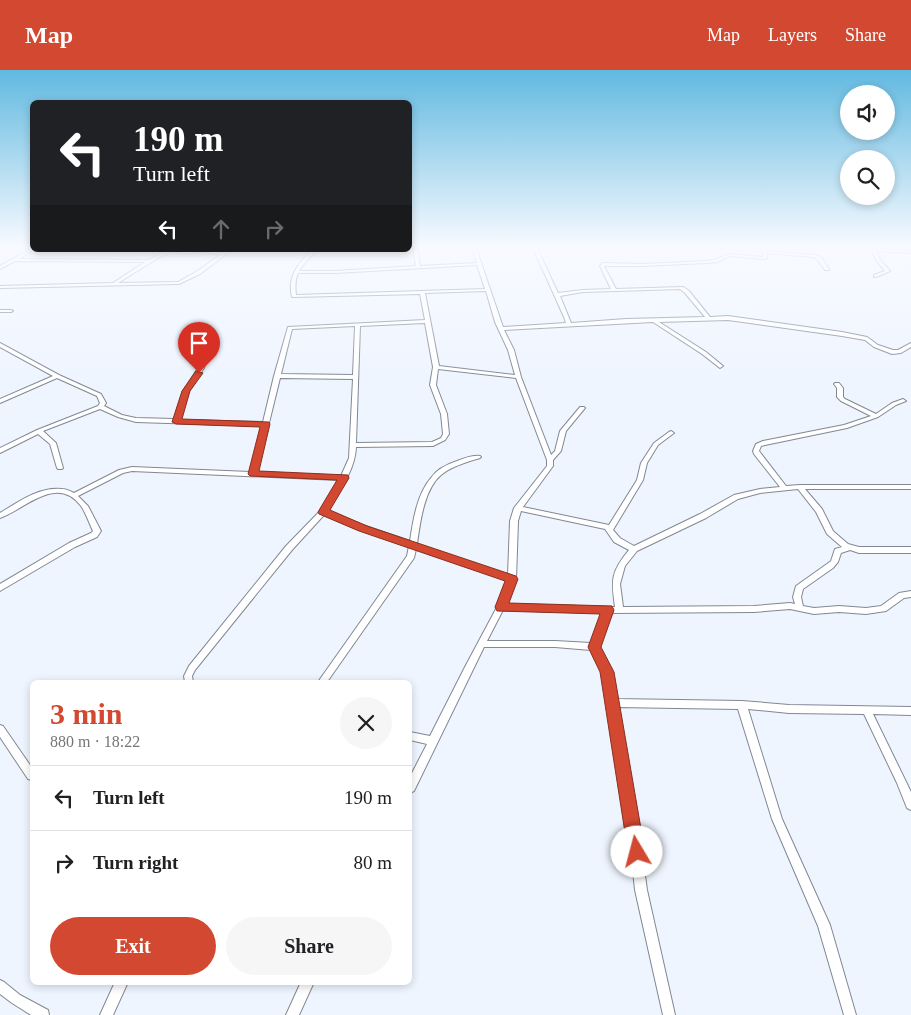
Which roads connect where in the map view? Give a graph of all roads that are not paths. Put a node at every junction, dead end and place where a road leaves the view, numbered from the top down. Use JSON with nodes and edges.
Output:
{"nodes":[{"id":1,"x":294,"y":292,"type":"edge"},
{"id":2,"x":420,"y":292,"type":"edge"},
{"id":3,"x":422,"y":292,"type":"edge"},
{"id":4,"x":488,"y":292,"type":"edge"},
{"id":5,"x":555,"y":292,"type":"edge"},
{"id":6,"x":576,"y":292,"type":"edge"},
{"id":7,"x":687,"y":292,"type":"edge"},
{"id":8,"x":556,"y":295,"type":"junction"},
{"id":9,"x":0,"y":311,"type":"edge"},
{"id":10,"x":11,"y":311,"type":"dead end"},
{"id":11,"x":708,"y":318,"type":"junction"},
{"id":12,"x":654,"y":320,"type":"junction"},
{"id":13,"x":428,"y":321,"type":"junction"},
{"id":14,"x":358,"y":324,"type":"junction"},
{"id":15,"x":568,"y":325,"type":"junction"},
{"id":16,"x":501,"y":329,"type":"junction"},
{"id":17,"x":0,"y":345,"type":"edge"},
{"id":18,"x":911,"y":345,"type":"edge"},
{"id":19,"x":205,"y":354,"type":"dead end"},
{"id":20,"x":720,"y":366,"type":"dead end"},
{"id":21,"x":436,"y":367,"type":"junction"},
{"id":22,"x":56,"y":376,"type":"junction"},
{"id":23,"x":277,"y":376,"type":"junction"},
{"id":24,"x":356,"y":377,"type":"junction"},
{"id":25,"x":518,"y":378,"type":"junction"},
{"id":26,"x":837,"y":384,"type":"dead end"},
{"id":27,"x":0,"y":401,"type":"edge"},
{"id":28,"x":904,"y":401,"type":"dead end"},
{"id":29,"x":100,"y":407,"type":"junction"},
{"id":30,"x":582,"y":408,"type":"dead end"},
{"id":31,"x":876,"y":416,"type":"junction"},
{"id":32,"x":176,"y":422,"type":"junction"},
{"id":33,"x":265,"y":424,"type":"junction"},
{"id":34,"x":39,"y":431,"type":"junction"},
{"id":35,"x":671,"y":432,"type":"dead end"},
{"id":36,"x":353,"y":445,"type":"junction"},
{"id":37,"x":0,"y":450,"type":"edge"},
{"id":38,"x":478,"y":457,"type":"dead end"},
{"id":39,"x":550,"y":460,"type":"junction"},
{"id":40,"x":60,"y":468,"type":"dead end"},
{"id":41,"x":253,"y":474,"type":"junction"},
{"id":42,"x":344,"y":478,"type":"junction"},
{"id":43,"x":800,"y":487,"type":"junction"},
{"id":44,"x":911,"y":487,"type":"edge"},
{"id":45,"x":784,"y":488,"type":"junction"},
{"id":46,"x":73,"y":496,"type":"junction"},
{"id":47,"x":518,"y":508,"type":"junction"},
{"id":48,"x":323,"y":512,"type":"junction"},
{"id":49,"x":0,"y":516,"type":"edge"},
{"id":50,"x":610,"y":530,"type":"junction"},
{"id":51,"x":411,"y":544,"type":"junction"},
{"id":52,"x":849,"y":548,"type":"junction"},
{"id":53,"x":634,"y":549,"type":"junction"},
{"id":54,"x":911,"y":550,"type":"edge"},
{"id":55,"x":512,"y":579,"type":"junction"},
{"id":56,"x":0,"y":588,"type":"edge"},
{"id":57,"x":911,"y":594,"type":"edge"},
{"id":58,"x":501,"y":607,"type":"junction"},
{"id":59,"x":800,"y":608,"type":"junction"},
{"id":60,"x":608,"y":610,"type":"junction"},
{"id":61,"x":619,"y":610,"type":"junction"},
{"id":62,"x":481,"y":644,"type":"junction"},
{"id":63,"x":594,"y":647,"type":"junction"},
{"id":64,"x":189,"y":680,"type":"edge"},
{"id":65,"x":323,"y":680,"type":"edge"},
{"id":66,"x":613,"y":703,"type":"junction"},
{"id":67,"x":742,"y":705,"type":"junction"},
{"id":68,"x":911,"y":711,"type":"edge"},
{"id":69,"x":867,"y":712,"type":"junction"},
{"id":70,"x":0,"y":729,"type":"edge"},
{"id":71,"x":412,"y":736,"type":"edge"},
{"id":72,"x":434,"y":740,"type":"junction"},
{"id":73,"x":30,"y":773,"type":"edge"},
{"id":74,"x":412,"y":784,"type":"edge"},
{"id":75,"x":911,"y":805,"type":"edge"},
{"id":76,"x":121,"y":985,"type":"edge"},
{"id":77,"x":307,"y":985,"type":"edge"},
{"id":78,"x":0,"y":986,"type":"edge"},
{"id":79,"x":42,"y":1015,"type":"edge"},
{"id":80,"x":106,"y":1015,"type":"edge"},
{"id":81,"x":292,"y":1015,"type":"edge"},
{"id":82,"x":669,"y":1015,"type":"edge"},
{"id":83,"x":850,"y":1015,"type":"edge"}],
"edges":[{"from":1,"to":2,"type":"street"},
{"from":3,"to":13,"type":"street"},
{"from":4,"to":16,"type":"street"},
{"from":5,"to":8,"type":"street"},
{"from":6,"to":8,"type":"street"},
{"from":7,"to":11,"type":"street"},
{"from":8,"to":15,"type":"street"},
{"from":9,"to":10,"type":"street"},
{"from":11,"to":12,"type":"street"},
{"from":11,"to":18,"type":"street"},
{"from":12,"to":15,"type":"street"},
{"from":12,"to":20,"type":"street"},
{"from":13,"to":14,"type":"street"},
{"from":13,"to":21,"type":"street"},
{"from":14,"to":23,"type":"street"},
{"from":14,"to":24,"type":"street"},
{"from":15,"to":16,"type":"street"},
{"from":16,"to":25,"type":"street"},
{"from":17,"to":22,"type":"street"},
{"from":19,"to":32,"type":"street"},
{"from":21,"to":25,"type":"street"},
{"from":21,"to":36,"type":"street"},
{"from":22,"to":27,"type":"street"},
{"from":22,"to":29,"type":"street"},
{"from":23,"to":24,"type":"street"},
{"from":23,"to":33,"type":"street"},
{"from":24,"to":36,"type":"street"},
{"from":25,"to":39,"type":"street"},
{"from":26,"to":31,"type":"street"},
{"from":28,"to":31,"type":"street"},
{"from":29,"to":32,"type":"street"},
{"from":29,"to":34,"type":"street"},
{"from":30,"to":39,"type":"street"},
{"from":31,"to":45,"type":"street"},
{"from":32,"to":33,"type":"street"},
{"from":33,"to":41,"type":"street"},
{"from":34,"to":37,"type":"street"},
{"from":34,"to":40,"type":"street"},
{"from":35,"to":50,"type":"street"},
{"from":36,"to":42,"type":"street"},
{"from":38,"to":51,"type":"street"},
{"from":39,"to":47,"type":"street"},
{"from":41,"to":42,"type":"street"},
{"from":41,"to":46,"type":"street"},
{"from":42,"to":48,"type":"street"},
{"from":43,"to":44,"type":"street"},
{"from":43,"to":45,"type":"street"},
{"from":43,"to":52,"type":"street"},
{"from":45,"to":53,"type":"street"},
{"from":46,"to":49,"type":"street"},
{"from":46,"to":56,"type":"street"},
{"from":47,"to":50,"type":"street"},
{"from":47,"to":55,"type":"street"},
{"from":48,"to":51,"type":"street"},
{"from":48,"to":64,"type":"street"},
{"from":50,"to":53,"type":"street"},
{"from":51,"to":55,"type":"street"},
{"from":51,"to":65,"type":"street"},
{"from":52,"to":54,"type":"street"},
{"from":52,"to":59,"type":"street"},
{"from":53,"to":61,"type":"street"},
{"from":55,"to":58,"type":"street"},
{"from":57,"to":59,"type":"street"},
{"from":58,"to":60,"type":"street"},
{"from":58,"to":62,"type":"street"},
{"from":59,"to":61,"type":"street"},
{"from":60,"to":61,"type":"street"},
{"from":60,"to":63,"type":"street"},
{"from":62,"to":63,"type":"street"},
{"from":62,"to":72,"type":"street"},
{"from":63,"to":66,"type":"street"},
{"from":66,"to":67,"type":"street"},
{"from":66,"to":82,"type":"street"},
{"from":67,"to":69,"type":"street"},
{"from":67,"to":83,"type":"street"},
{"from":68,"to":69,"type":"street"},
{"from":69,"to":75,"type":"street"},
{"from":70,"to":73,"type":"street"},
{"from":71,"to":72,"type":"street"},
{"from":72,"to":74,"type":"street"},
{"from":76,"to":80,"type":"street"},
{"from":77,"to":81,"type":"street"},
{"from":78,"to":79,"type":"street"}]}
